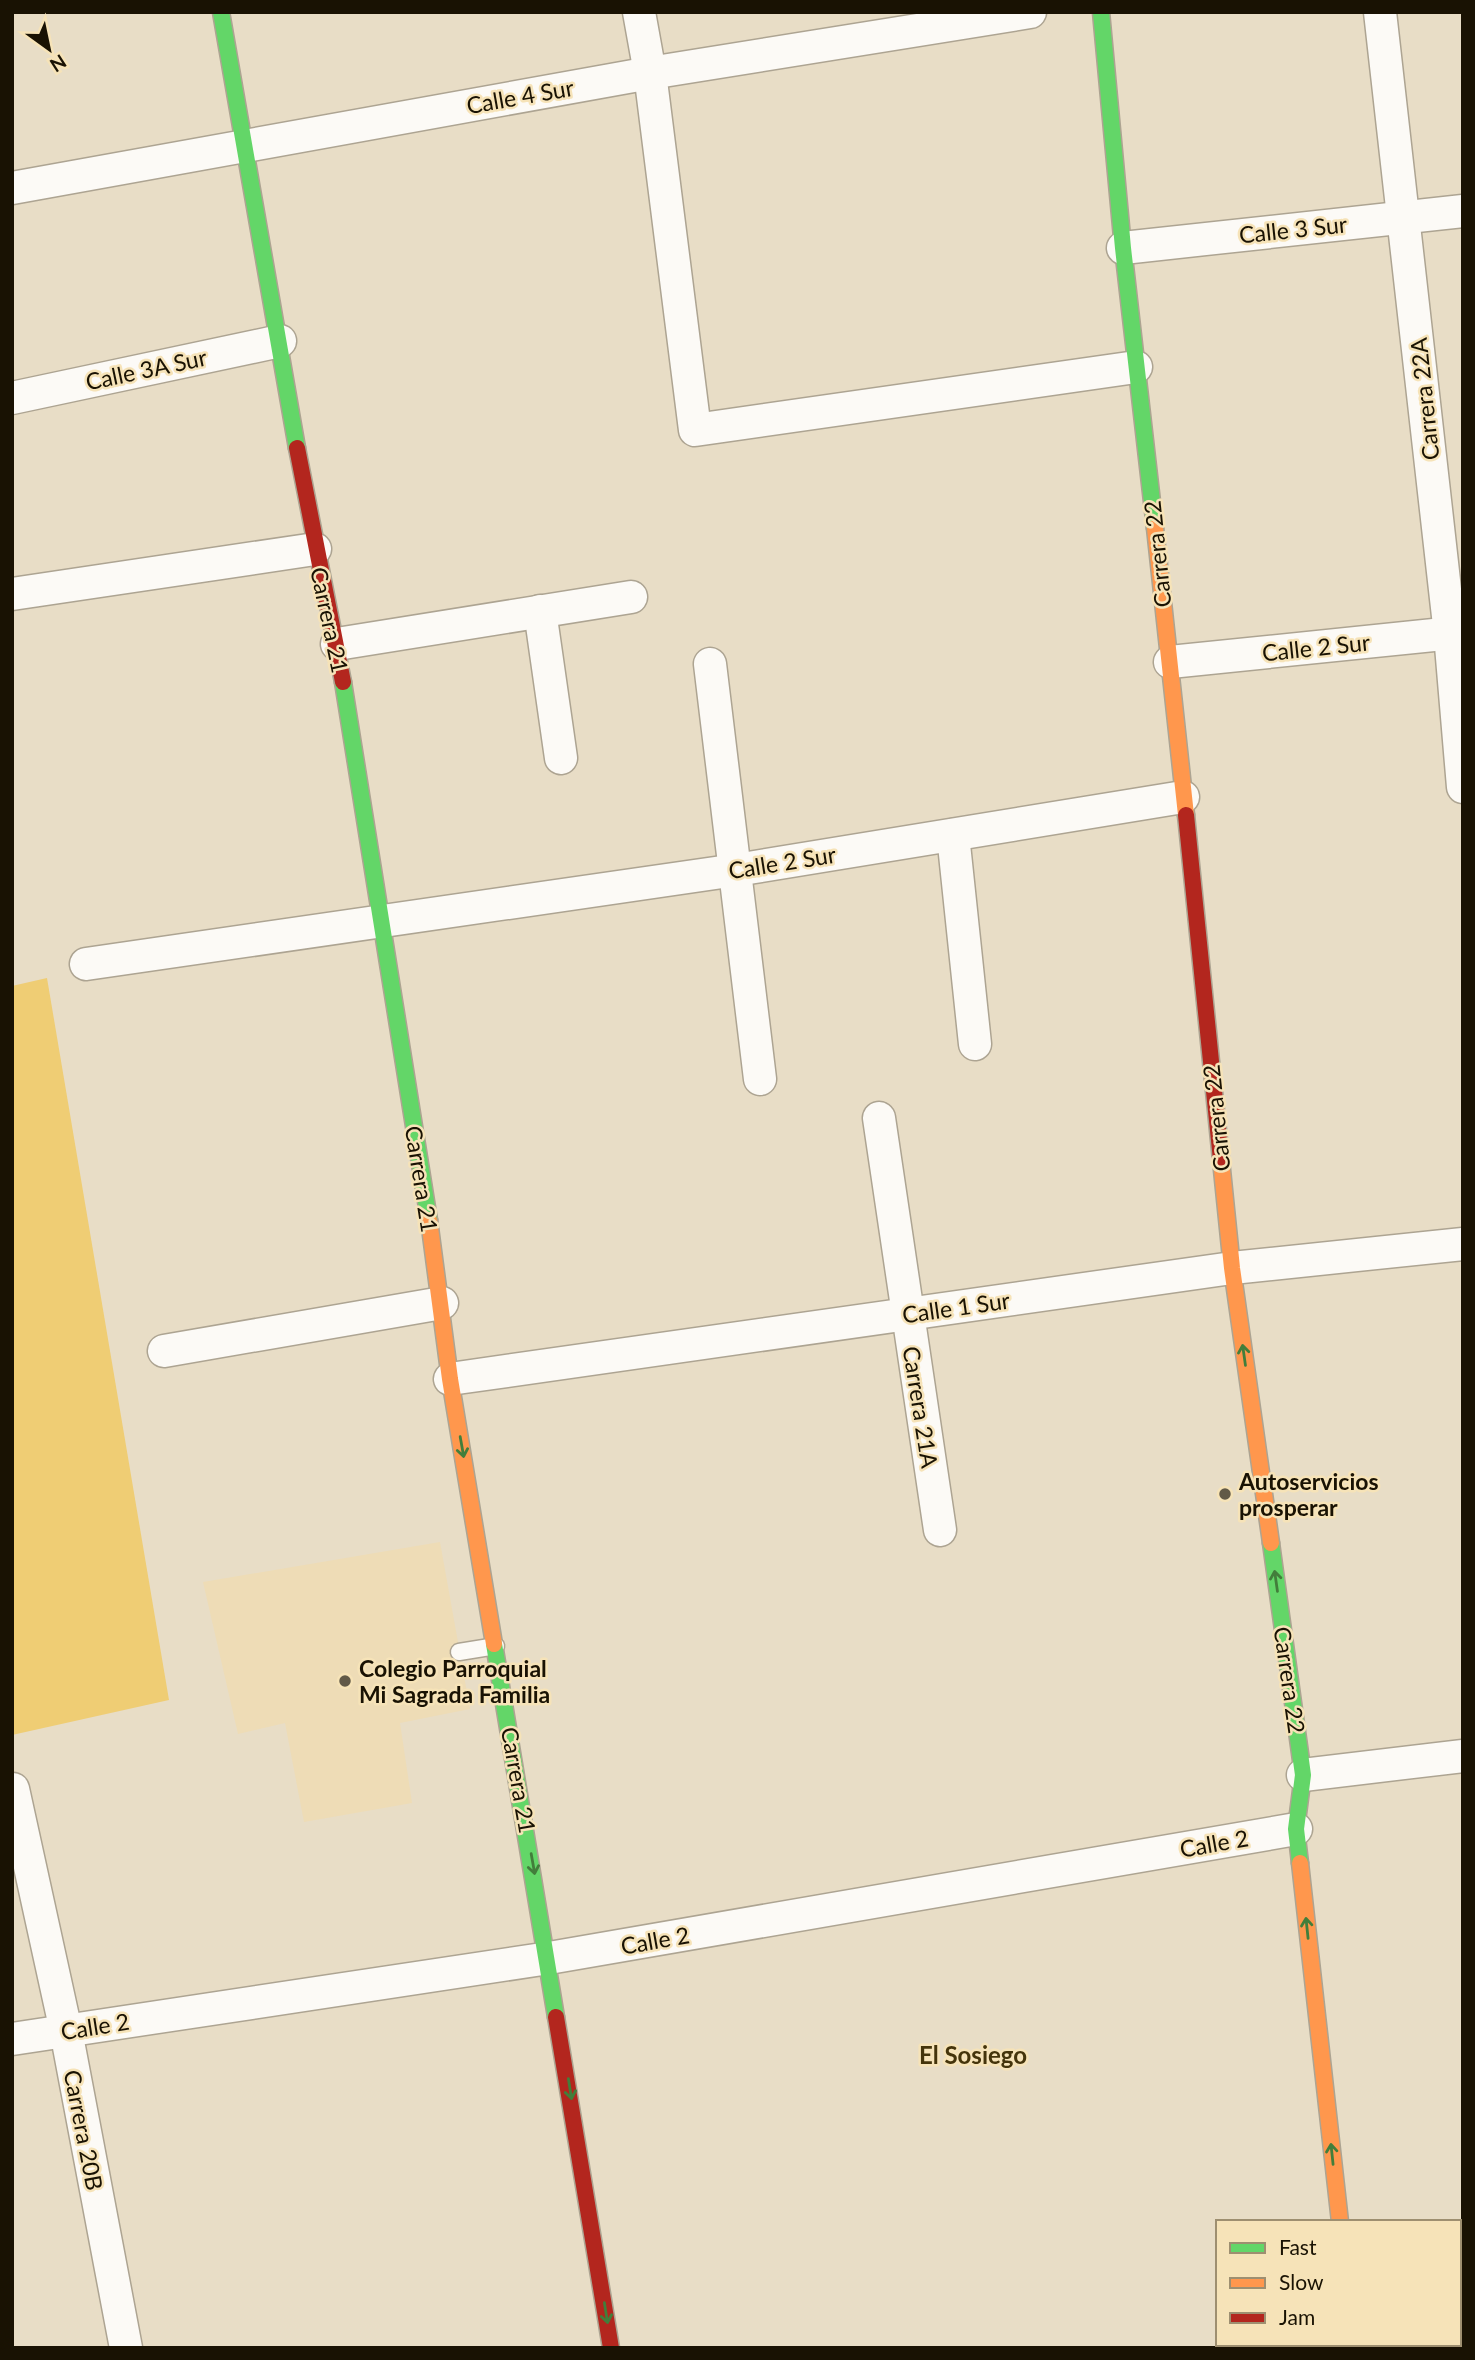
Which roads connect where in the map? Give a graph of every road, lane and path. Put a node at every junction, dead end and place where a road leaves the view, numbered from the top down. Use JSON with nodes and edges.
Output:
{"nodes":[{"id":1,"x":221,"y":12,"type":"edge"},
{"id":2,"x":639,"y":12,"type":"edge"},
{"id":3,"x":1030,"y":12,"type":"edge"},
{"id":4,"x":1101,"y":12,"type":"edge"},
{"id":5,"x":1380,"y":12,"type":"edge"},
{"id":6,"x":650,"y":73,"type":"junction"},
{"id":7,"x":246,"y":144,"type":"junction"},
{"id":8,"x":12,"y":188,"type":"edge"},
{"id":9,"x":1463,"y":211,"type":"edge"},
{"id":10,"x":1404,"y":217,"type":"junction"},
{"id":11,"x":1123,"y":248,"type":"junction"},
{"id":12,"x":280,"y":341,"type":"junction"},
{"id":13,"x":1136,"y":367,"type":"junction"},
{"id":14,"x":12,"y":398,"type":"edge"},
{"id":15,"x":316,"y":549,"type":"junction"},
{"id":16,"x":12,"y":594,"type":"edge"},
{"id":17,"x":631,"y":597,"type":"dead end"},
{"id":18,"x":540,"y":611,"type":"junction"},
{"id":19,"x":1456,"y":633,"type":"edge"},
{"id":20,"x":337,"y":644,"type":"junction"},
{"id":21,"x":1170,"y":662,"type":"junction"},
{"id":22,"x":710,"y":664,"type":"dead end"},
{"id":23,"x":561,"y":758,"type":"dead end"},
{"id":24,"x":1463,"y":787,"type":"edge"},
{"id":25,"x":1183,"y":797,"type":"junction"},
{"id":26,"x":953,"y":835,"type":"junction"},
{"id":27,"x":736,"y":870,"type":"junction"},
{"id":28,"x":381,"y":923,"type":"junction"},
{"id":29,"x":86,"y":964,"type":"dead end"},
{"id":30,"x":975,"y":1044,"type":"dead end"},
{"id":31,"x":760,"y":1079,"type":"dead end"},
{"id":32,"x":879,"y":1118,"type":"dead end"},
{"id":33,"x":1463,"y":1244,"type":"edge"},
{"id":34,"x":1232,"y":1268,"type":"junction"},
{"id":35,"x":442,"y":1303,"type":"junction"},
{"id":36,"x":907,"y":1313,"type":"junction"},
{"id":37,"x":164,"y":1351,"type":"dead end"},
{"id":38,"x":450,"y":1379,"type":"junction"},
{"id":39,"x":940,"y":1530,"type":"dead end"},
{"id":40,"x":496,"y":1646,"type":"junction"},
{"id":41,"x":459,"y":1652,"type":"dead end"},
{"id":42,"x":1463,"y":1756,"type":"edge"},
{"id":43,"x":1303,"y":1775,"type":"junction"},
{"id":44,"x":13,"y":1789,"type":"edge"},
{"id":45,"x":1296,"y":1829,"type":"junction"},
{"id":46,"x":549,"y":1958,"type":"junction"},
{"id":47,"x":66,"y":2031,"type":"junction"},
{"id":48,"x":12,"y":2039,"type":"edge"},
{"id":49,"x":1339,"y":2220,"type":"edge"},
{"id":50,"x":126,"y":2348,"type":"edge"},
{"id":51,"x":611,"y":2348,"type":"edge"}],
"edges":[{"from":1,"to":7,"type":"street","name":"Carrera 21"},
{"from":2,"to":6,"type":"street"},
{"from":3,"to":6,"type":"street","name":"Calle 4 Sur"},
{"from":4,"to":11,"type":"street","name":"Carrera 22"},
{"from":5,"to":10,"type":"street","name":"Carrera 22A"},
{"from":6,"to":7,"type":"street","name":"Calle 4 Sur"},
{"from":6,"to":13,"type":"street"},
{"from":7,"to":8,"type":"street","name":"Calle 4 Sur"},
{"from":7,"to":12,"type":"street","name":"Carrera 21"},
{"from":9,"to":10,"type":"street","name":"Calle 3 Sur"},
{"from":10,"to":11,"type":"street","name":"Calle 3 Sur"},
{"from":10,"to":19,"type":"street","name":"Carrera 22A"},
{"from":11,"to":13,"type":"street","name":"Carrera 22"},
{"from":12,"to":14,"type":"street","name":"Calle 3A Sur"},
{"from":12,"to":15,"type":"street","name":"Carrera 21"},
{"from":13,"to":21,"type":"street","name":"Carrera 22"},
{"from":15,"to":16,"type":"street"},
{"from":15,"to":20,"type":"street","name":"Carrera 21"},
{"from":17,"to":18,"type":"street"},
{"from":18,"to":20,"type":"street"},
{"from":18,"to":23,"type":"street"},
{"from":19,"to":21,"type":"street","name":"Calle 2 Sur"},
{"from":19,"to":24,"type":"street","name":"Carrera 22A"},
{"from":20,"to":28,"type":"street","name":"Carrera 21"},
{"from":21,"to":25,"type":"street","name":"Carrera 22"},
{"from":22,"to":27,"type":"street"},
{"from":25,"to":26,"type":"street","name":"Calle 2 Sur"},
{"from":25,"to":34,"type":"street","name":"Carrera 22"},
{"from":26,"to":27,"type":"street","name":"Calle 2 Sur"},
{"from":26,"to":30,"type":"street"},
{"from":27,"to":28,"type":"street","name":"Calle 2 Sur"},
{"from":27,"to":31,"type":"street"},
{"from":28,"to":29,"type":"street","name":"Calle 2 Sur"},
{"from":28,"to":35,"type":"street","name":"Carrera 21"},
{"from":32,"to":36,"type":"street","name":"Carrera 21A"},
{"from":33,"to":34,"type":"street","name":"Calle 1 Sur"},
{"from":34,"to":36,"type":"street","name":"Calle 1 Sur"},
{"from":43,"to":34,"type":"street","name":"Carrera 22","one_way":true},
{"from":35,"to":37,"type":"street"},
{"from":35,"to":38,"type":"street","name":"Carrera 21"},
{"from":36,"to":38,"type":"street","name":"Calle 1 Sur"},
{"from":36,"to":39,"type":"street","name":"Carrera 21A"},
{"from":38,"to":40,"type":"street","name":"Carrera 21","one_way":true},
{"from":40,"to":41,"type":"lane"},
{"from":40,"to":46,"type":"street","name":"Carrera 21","one_way":true},
{"from":42,"to":43,"type":"street"},
{"from":43,"to":45,"type":"street","name":"Carrera 22"},
{"from":44,"to":47,"type":"street","name":"Carrera 20B"},
{"from":45,"to":46,"type":"street","name":"Calle 2"},
{"from":49,"to":45,"type":"street","name":"Carrera 22","one_way":true},
{"from":46,"to":47,"type":"street","name":"Calle 2"},
{"from":46,"to":51,"type":"street","name":"Carrera 21","one_way":true},
{"from":47,"to":48,"type":"street","name":"Calle 2"},
{"from":47,"to":50,"type":"street","name":"Carrera 20B"}]}
